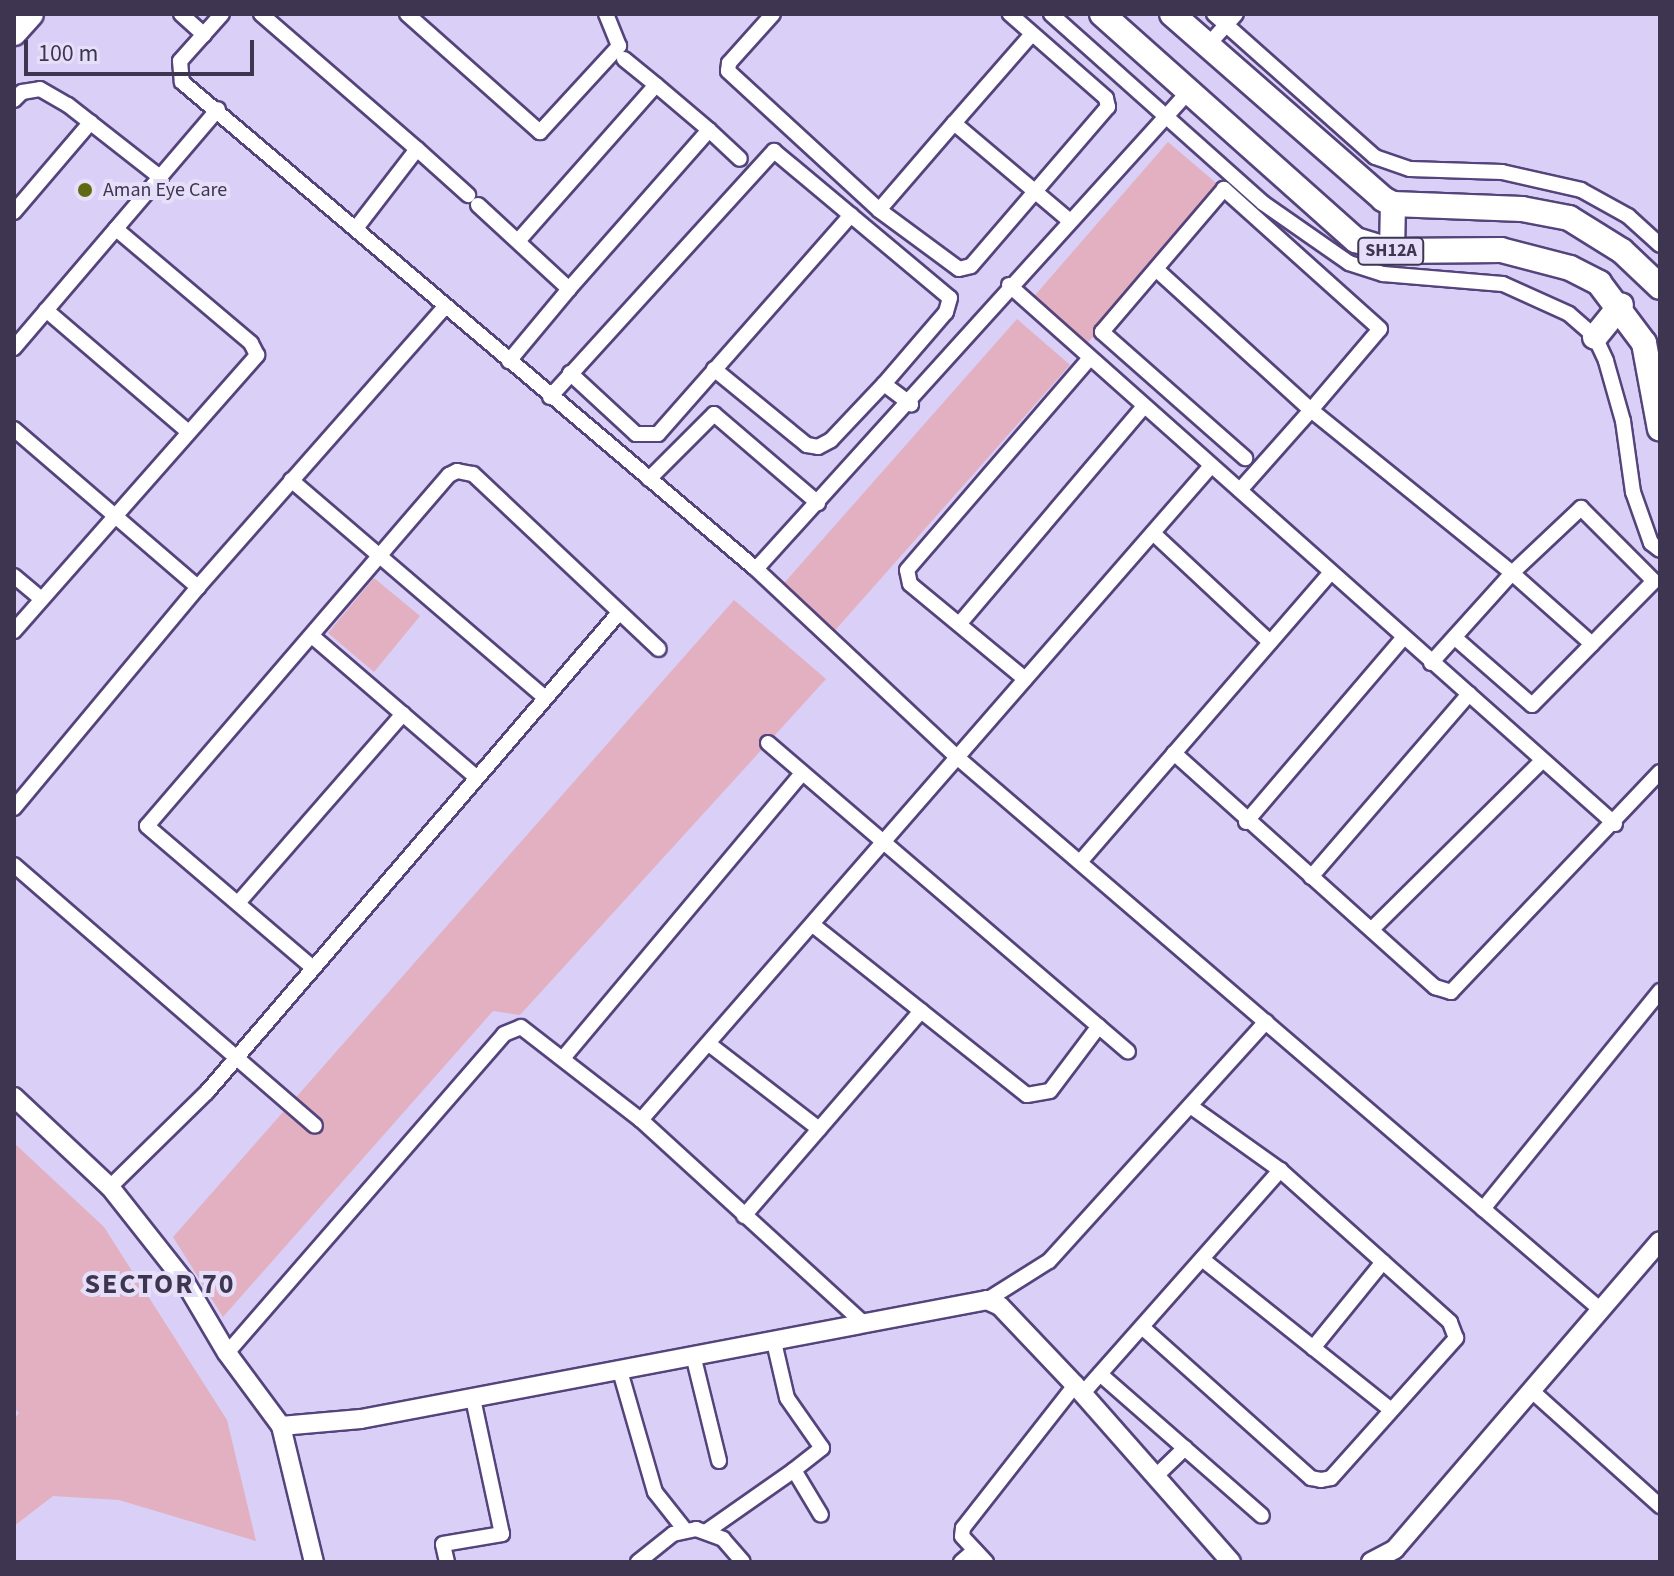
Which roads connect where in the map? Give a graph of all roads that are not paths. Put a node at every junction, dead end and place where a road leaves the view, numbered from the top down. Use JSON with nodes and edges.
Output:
{"nodes":[{"id":1,"x":31,"y":14,"type":"edge"},
{"id":2,"x":181,"y":14,"type":"edge"},
{"id":3,"x":222,"y":14,"type":"edge"},
{"id":4,"x":261,"y":14,"type":"edge"},
{"id":5,"x":407,"y":14,"type":"edge"},
{"id":6,"x":606,"y":14,"type":"edge"},
{"id":7,"x":773,"y":14,"type":"edge"},
{"id":8,"x":1010,"y":14,"type":"edge"},
{"id":9,"x":1051,"y":14,"type":"edge"},
{"id":10,"x":1102,"y":14,"type":"edge"},
{"id":11,"x":1172,"y":14,"type":"edge"},
{"id":12,"x":1214,"y":14,"type":"edge"},
{"id":13,"x":1231,"y":19,"type":"edge"},
{"id":14,"x":14,"y":33,"type":"edge"},
{"id":15,"x":1032,"y":34,"type":"junction"},
{"id":16,"x":204,"y":35,"type":"junction"},
{"id":17,"x":1207,"y":46,"type":"junction"},
{"id":18,"x":624,"y":59,"type":"dead end"},
{"id":19,"x":656,"y":85,"type":"junction"},
{"id":20,"x":1190,"y":90,"type":"junction"},
{"id":21,"x":14,"y":100,"type":"edge"},
{"id":22,"x":218,"y":109,"type":"junction"},
{"id":23,"x":1170,"y":117,"type":"junction"},
{"id":24,"x":91,"y":122,"type":"junction"},
{"id":25,"x":954,"y":123,"type":"junction"},
{"id":26,"x":709,"y":130,"type":"junction"},
{"id":27,"x":417,"y":149,"type":"junction"},
{"id":28,"x":740,"y":159,"type":"dead end"},
{"id":29,"x":161,"y":178,"type":"junction"},
{"id":30,"x":1036,"y":190,"type":"junction"},
{"id":31,"x":1393,"y":204,"type":"junction"},
{"id":32,"x":879,"y":210,"type":"junction"},
{"id":33,"x":14,"y":212,"type":"edge"},
{"id":34,"x":851,"y":215,"type":"junction"},
{"id":35,"x":1070,"y":221,"type":"junction"},
{"id":36,"x":357,"y":227,"type":"junction"},
{"id":37,"x":116,"y":229,"type":"junction"},
{"id":38,"x":518,"y":241,"type":"junction"},
{"id":39,"x":1660,"y":245,"type":"edge"},
{"id":40,"x":1392,"y":251,"type":"junction"},
{"id":41,"x":1157,"y":270,"type":"junction"},
{"id":42,"x":1009,"y":285,"type":"junction"},
{"id":43,"x":1660,"y":287,"type":"edge"},
{"id":44,"x":569,"y":289,"type":"junction"},
{"id":45,"x":1621,"y":305,"type":"junction"},
{"id":46,"x":444,"y":308,"type":"junction"},
{"id":47,"x":46,"y":310,"type":"junction"},
{"id":48,"x":1595,"y":337,"type":"junction"},
{"id":49,"x":14,"y":348,"type":"edge"},
{"id":50,"x":1090,"y":358,"type":"junction"},
{"id":51,"x":509,"y":361,"type":"junction"},
{"id":52,"x":714,"y":369,"type":"junction"},
{"id":53,"x":570,"y":373,"type":"junction"},
{"id":54,"x":884,"y":384,"type":"junction"},
{"id":55,"x":550,"y":397,"type":"junction"},
{"id":56,"x":911,"y":404,"type":"junction"},
{"id":57,"x":1144,"y":406,"type":"junction"},
{"id":58,"x":1311,"y":410,"type":"junction"},
{"id":59,"x":14,"y":429,"type":"edge"},
{"id":60,"x":1660,"y":429,"type":"edge"},
{"id":61,"x":187,"y":431,"type":"junction"},
{"id":62,"x":1245,"y":458,"type":"dead end"},
{"id":63,"x":1211,"y":466,"type":"junction"},
{"id":64,"x":649,"y":479,"type":"junction"},
{"id":65,"x":291,"y":480,"type":"junction"},
{"id":66,"x":1240,"y":490,"type":"junction"},
{"id":67,"x":818,"y":503,"type":"junction"},
{"id":68,"x":114,"y":515,"type":"junction"},
{"id":69,"x":1153,"y":533,"type":"junction"},
{"id":70,"x":1660,"y":550,"type":"edge"},
{"id":71,"x":380,"y":557,"type":"junction"},
{"id":72,"x":756,"y":569,"type":"junction"},
{"id":73,"x":1512,"y":573,"type":"junction"},
{"id":74,"x":1329,"y":575,"type":"junction"},
{"id":75,"x":14,"y":576,"type":"edge"},
{"id":76,"x":198,"y":587,"type":"junction"},
{"id":77,"x":41,"y":599,"type":"junction"},
{"id":78,"x":618,"y":614,"type":"junction"},
{"id":79,"x":961,"y":622,"type":"junction"},
{"id":80,"x":14,"y":631,"type":"edge"},
{"id":81,"x":312,"y":636,"type":"junction"},
{"id":82,"x":1454,"y":637,"type":"junction"},
{"id":83,"x":1403,"y":638,"type":"junction"},
{"id":84,"x":1270,"y":642,"type":"junction"},
{"id":85,"x":1592,"y":644,"type":"junction"},
{"id":86,"x":659,"y":649,"type":"dead end"},
{"id":87,"x":1431,"y":663,"type":"junction"},
{"id":88,"x":1025,"y":679,"type":"junction"},
{"id":89,"x":1469,"y":694,"type":"junction"},
{"id":90,"x":545,"y":698,"type":"junction"},
{"id":91,"x":403,"y":714,"type":"junction"},
{"id":92,"x":768,"y":743,"type":"dead end"},
{"id":93,"x":1174,"y":753,"type":"junction"},
{"id":94,"x":958,"y":758,"type":"junction"},
{"id":95,"x":1542,"y":761,"type":"junction"},
{"id":96,"x":802,"y":773,"type":"junction"},
{"id":97,"x":476,"y":777,"type":"junction"},
{"id":98,"x":1657,"y":781,"type":"edge"},
{"id":99,"x":14,"y":808,"type":"edge"},
{"id":100,"x":1246,"y":822,"type":"junction"},
{"id":101,"x":1615,"y":824,"type":"junction"},
{"id":102,"x":884,"y":843,"type":"junction"},
{"id":103,"x":1080,"y":862,"type":"junction"},
{"id":104,"x":14,"y":865,"type":"edge"},
{"id":105,"x":1311,"y":877,"type":"junction"},
{"id":106,"x":238,"y":903,"type":"junction"},
{"id":107,"x":813,"y":925,"type":"junction"},
{"id":108,"x":1372,"y":929,"type":"junction"},
{"id":109,"x":312,"y":967,"type":"junction"},
{"id":110,"x":1660,"y":991,"type":"edge"},
{"id":111,"x":921,"y":1011,"type":"junction"},
{"id":112,"x":1266,"y":1022,"type":"junction"},
{"id":113,"x":1099,"y":1026,"type":"junction"},
{"id":114,"x":709,"y":1044,"type":"junction"},
{"id":115,"x":1128,"y":1052,"type":"dead end"},
{"id":116,"x":564,"y":1057,"type":"junction"},
{"id":117,"x":232,"y":1059,"type":"junction"},
{"id":118,"x":14,"y":1097,"type":"edge"},
{"id":119,"x":1193,"y":1108,"type":"junction"},
{"id":120,"x":641,"y":1120,"type":"junction"},
{"id":121,"x":315,"y":1126,"type":"dead end"},
{"id":122,"x":819,"y":1129,"type":"junction"},
{"id":123,"x":1280,"y":1170,"type":"junction"},
{"id":124,"x":110,"y":1187,"type":"junction"},
{"id":125,"x":1483,"y":1209,"type":"junction"},
{"id":126,"x":744,"y":1216,"type":"junction"},
{"id":127,"x":1660,"y":1241,"type":"edge"},
{"id":128,"x":1202,"y":1259,"type":"junction"},
{"id":129,"x":1383,"y":1262,"type":"junction"},
{"id":130,"x":987,"y":1300,"type":"junction"},
{"id":131,"x":1601,"y":1310,"type":"junction"},
{"id":132,"x":863,"y":1323,"type":"junction"},
{"id":133,"x":1142,"y":1327,"type":"junction"},
{"id":134,"x":774,"y":1342,"type":"junction"},
{"id":135,"x":1313,"y":1348,"type":"junction"},
{"id":136,"x":227,"y":1353,"type":"junction"},
{"id":137,"x":694,"y":1359,"type":"junction"},
{"id":138,"x":620,"y":1371,"type":"junction"},
{"id":139,"x":1100,"y":1374,"type":"junction"},
{"id":140,"x":1079,"y":1389,"type":"junction"},
{"id":141,"x":1533,"y":1392,"type":"junction"},
{"id":142,"x":473,"y":1399,"type":"junction"},
{"id":143,"x":1391,"y":1410,"type":"junction"},
{"id":144,"x":281,"y":1426,"type":"junction"},
{"id":145,"x":1185,"y":1448,"type":"junction"},
{"id":146,"x":719,"y":1461,"type":"dead end"},
{"id":147,"x":794,"y":1470,"type":"junction"},
{"id":148,"x":1157,"y":1475,"type":"junction"},
{"id":149,"x":1660,"y":1506,"type":"edge"},
{"id":150,"x":821,"y":1515,"type":"dead end"},
{"id":151,"x":1262,"y":1516,"type":"dead end"},
{"id":152,"x":685,"y":1530,"type":"junction"},
{"id":153,"x":707,"y":1531,"type":"junction"},
{"id":154,"x":975,"y":1550,"type":"junction"},
{"id":155,"x":314,"y":1562,"type":"edge"},
{"id":156,"x":447,"y":1562,"type":"edge"},
{"id":157,"x":638,"y":1562,"type":"edge"},
{"id":158,"x":743,"y":1562,"type":"edge"},
{"id":159,"x":961,"y":1562,"type":"edge"},
{"id":160,"x":986,"y":1562,"type":"edge"},
{"id":161,"x":1231,"y":1562,"type":"edge"},
{"id":162,"x":1371,"y":1562,"type":"edge"}],
"edges":[{"from":1,"to":14,"type":"main road"},
{"from":2,"to":16,"type":"street"},
{"from":3,"to":16,"type":"street"},
{"from":4,"to":27,"type":"street"},
{"from":5,"to":6,"type":"street"},
{"from":7,"to":32,"type":"street"},
{"from":8,"to":15,"type":"street"},
{"from":9,"to":23,"type":"street"},
{"from":10,"to":20,"type":"main road","number":"SH12A"},
{"from":11,"to":17,"type":"main road"},
{"from":12,"to":13,"type":"street"},
{"from":13,"to":17,"type":"street"},
{"from":13,"to":39,"type":"street"},
{"from":15,"to":25,"type":"street"},
{"from":15,"to":30,"type":"street"},
{"from":16,"to":22,"type":"street"},
{"from":17,"to":31,"type":"main road"},
{"from":18,"to":19,"type":"street"},
{"from":19,"to":26,"type":"street"},
{"from":19,"to":38,"type":"street"},
{"from":20,"to":23,"type":"street"},
{"from":20,"to":40,"type":"main road","number":"SH12A"},
{"from":21,"to":24,"type":"street"},
{"from":22,"to":29,"type":"street"},
{"from":22,"to":36,"type":"street"},
{"from":23,"to":35,"type":"street"},
{"from":23,"to":48,"type":"street"},
{"from":24,"to":29,"type":"street"},
{"from":24,"to":33,"type":"street"},
{"from":25,"to":30,"type":"street"},
{"from":25,"to":32,"type":"street"},
{"from":26,"to":28,"type":"street"},
{"from":26,"to":44,"type":"street"},
{"from":27,"to":36,"type":"street"},
{"from":27,"to":38,"type":"street"},
{"from":29,"to":37,"type":"street"},
{"from":30,"to":32,"type":"street"},
{"from":30,"to":35,"type":"street"},
{"from":31,"to":40,"type":"main road"},
{"from":31,"to":43,"type":"main road"},
{"from":34,"to":52,"type":"street"},
{"from":34,"to":53,"type":"street"},
{"from":34,"to":54,"type":"street"},
{"from":35,"to":42,"type":"street"},
{"from":36,"to":46,"type":"street"},
{"from":37,"to":47,"type":"street"},
{"from":37,"to":61,"type":"street"},
{"from":38,"to":44,"type":"street"},
{"from":40,"to":45,"type":"main road","number":"SH12A"},
{"from":41,"to":58,"type":"street"},
{"from":41,"to":58,"type":"street"},
{"from":41,"to":62,"type":"street"},
{"from":42,"to":50,"type":"street"},
{"from":42,"to":56,"type":"street"},
{"from":44,"to":51,"type":"street"},
{"from":45,"to":48,"type":"main road"},
{"from":45,"to":60,"type":"main road","number":"SH12A"},
{"from":46,"to":51,"type":"street"},
{"from":46,"to":65,"type":"street"},
{"from":47,"to":49,"type":"street"},
{"from":47,"to":61,"type":"street"},
{"from":48,"to":70,"type":"street"},
{"from":50,"to":57,"type":"street"},
{"from":50,"to":79,"type":"street"},
{"from":51,"to":55,"type":"street"},
{"from":52,"to":53,"type":"street"},
{"from":52,"to":54,"type":"street"},
{"from":53,"to":55,"type":"street"},
{"from":54,"to":56,"type":"street"},
{"from":55,"to":64,"type":"street"},
{"from":56,"to":67,"type":"street"},
{"from":57,"to":63,"type":"street"},
{"from":57,"to":79,"type":"street"},
{"from":58,"to":66,"type":"street"},
{"from":58,"to":73,"type":"street"},
{"from":59,"to":68,"type":"street"},
{"from":61,"to":68,"type":"street"},
{"from":63,"to":66,"type":"street"},
{"from":63,"to":69,"type":"street"},
{"from":64,"to":67,"type":"street"},
{"from":64,"to":72,"type":"street"},
{"from":65,"to":71,"type":"street"},
{"from":65,"to":76,"type":"street"},
{"from":66,"to":74,"type":"street"},
{"from":67,"to":72,"type":"street"},
{"from":68,"to":76,"type":"street"},
{"from":68,"to":77,"type":"street"},
{"from":69,"to":84,"type":"street"},
{"from":69,"to":88,"type":"street"},
{"from":71,"to":78,"type":"street"},
{"from":71,"to":81,"type":"street"},
{"from":71,"to":90,"type":"street"},
{"from":72,"to":94,"type":"street"},
{"from":73,"to":82,"type":"street"},
{"from":73,"to":85,"type":"street"},
{"from":73,"to":85,"type":"street"},
{"from":74,"to":83,"type":"street"},
{"from":74,"to":84,"type":"street"},
{"from":75,"to":77,"type":"street"},
{"from":76,"to":99,"type":"street"},
{"from":77,"to":80,"type":"street"},
{"from":78,"to":86,"type":"street"},
{"from":78,"to":90,"type":"street"},
{"from":79,"to":88,"type":"street"},
{"from":81,"to":91,"type":"street"},
{"from":81,"to":106,"type":"street"},
{"from":82,"to":85,"type":"street"},
{"from":82,"to":87,"type":"street"},
{"from":83,"to":87,"type":"street"},
{"from":83,"to":100,"type":"street"},
{"from":84,"to":93,"type":"street"},
{"from":87,"to":89,"type":"street"},
{"from":88,"to":94,"type":"street"},
{"from":89,"to":95,"type":"street"},
{"from":89,"to":105,"type":"street"},
{"from":90,"to":97,"type":"street"},
{"from":91,"to":97,"type":"street"},
{"from":91,"to":106,"type":"street"},
{"from":92,"to":96,"type":"street"},
{"from":93,"to":100,"type":"street"},
{"from":93,"to":103,"type":"street"},
{"from":94,"to":102,"type":"street"},
{"from":94,"to":103,"type":"street"},
{"from":95,"to":101,"type":"street"},
{"from":95,"to":108,"type":"street"},
{"from":96,"to":102,"type":"street"},
{"from":96,"to":116,"type":"street"},
{"from":97,"to":109,"type":"street"},
{"from":98,"to":101,"type":"street"},
{"from":100,"to":105,"type":"street"},
{"from":101,"to":108,"type":"street"},
{"from":102,"to":107,"type":"street"},
{"from":102,"to":113,"type":"street"},
{"from":103,"to":112,"type":"street"},
{"from":104,"to":117,"type":"street"},
{"from":105,"to":108,"type":"street"},
{"from":106,"to":109,"type":"street"},
{"from":107,"to":111,"type":"street"},
{"from":107,"to":114,"type":"street"},
{"from":109,"to":117,"type":"street"},
{"from":110,"to":125,"type":"street"},
{"from":111,"to":113,"type":"street"},
{"from":111,"to":122,"type":"street"},
{"from":112,"to":119,"type":"street"},
{"from":112,"to":125,"type":"street"},
{"from":113,"to":115,"type":"street"},
{"from":114,"to":120,"type":"street"},
{"from":114,"to":122,"type":"street"},
{"from":116,"to":120,"type":"street"},
{"from":116,"to":136,"type":"street"},
{"from":117,"to":121,"type":"street"},
{"from":117,"to":124,"type":"street"},
{"from":118,"to":124,"type":"street"},
{"from":119,"to":123,"type":"street"},
{"from":119,"to":130,"type":"street"},
{"from":120,"to":126,"type":"street"},
{"from":122,"to":126,"type":"street"},
{"from":123,"to":128,"type":"street"},
{"from":123,"to":129,"type":"street"},
{"from":124,"to":136,"type":"street"},
{"from":125,"to":131,"type":"street"},
{"from":126,"to":132,"type":"street"},
{"from":127,"to":131,"type":"street"},
{"from":128,"to":133,"type":"street"},
{"from":128,"to":135,"type":"street"},
{"from":129,"to":135,"type":"street"},
{"from":129,"to":143,"type":"street"},
{"from":130,"to":132,"type":"street"},
{"from":130,"to":140,"type":"street"},
{"from":131,"to":141,"type":"street"},
{"from":132,"to":134,"type":"street"},
{"from":133,"to":139,"type":"street"},
{"from":133,"to":143,"type":"street"},
{"from":134,"to":137,"type":"street"},
{"from":134,"to":147,"type":"street"},
{"from":135,"to":143,"type":"street"},
{"from":136,"to":144,"type":"street"},
{"from":137,"to":138,"type":"street"},
{"from":137,"to":146,"type":"street"},
{"from":138,"to":142,"type":"street"},
{"from":138,"to":152,"type":"street"},
{"from":139,"to":140,"type":"street"},
{"from":139,"to":145,"type":"street"},
{"from":140,"to":148,"type":"street"},
{"from":140,"to":154,"type":"street"},
{"from":141,"to":149,"type":"street"},
{"from":141,"to":162,"type":"street"},
{"from":142,"to":144,"type":"street"},
{"from":142,"to":156,"type":"street"},
{"from":144,"to":155,"type":"street"},
{"from":145,"to":148,"type":"street"},
{"from":145,"to":151,"type":"street"},
{"from":147,"to":150,"type":"street"},
{"from":147,"to":153,"type":"street"},
{"from":148,"to":161,"type":"street"},
{"from":152,"to":153,"type":"street"},
{"from":152,"to":157,"type":"street"},
{"from":153,"to":158,"type":"street"},
{"from":154,"to":159,"type":"street"},
{"from":154,"to":160,"type":"street"}]}
